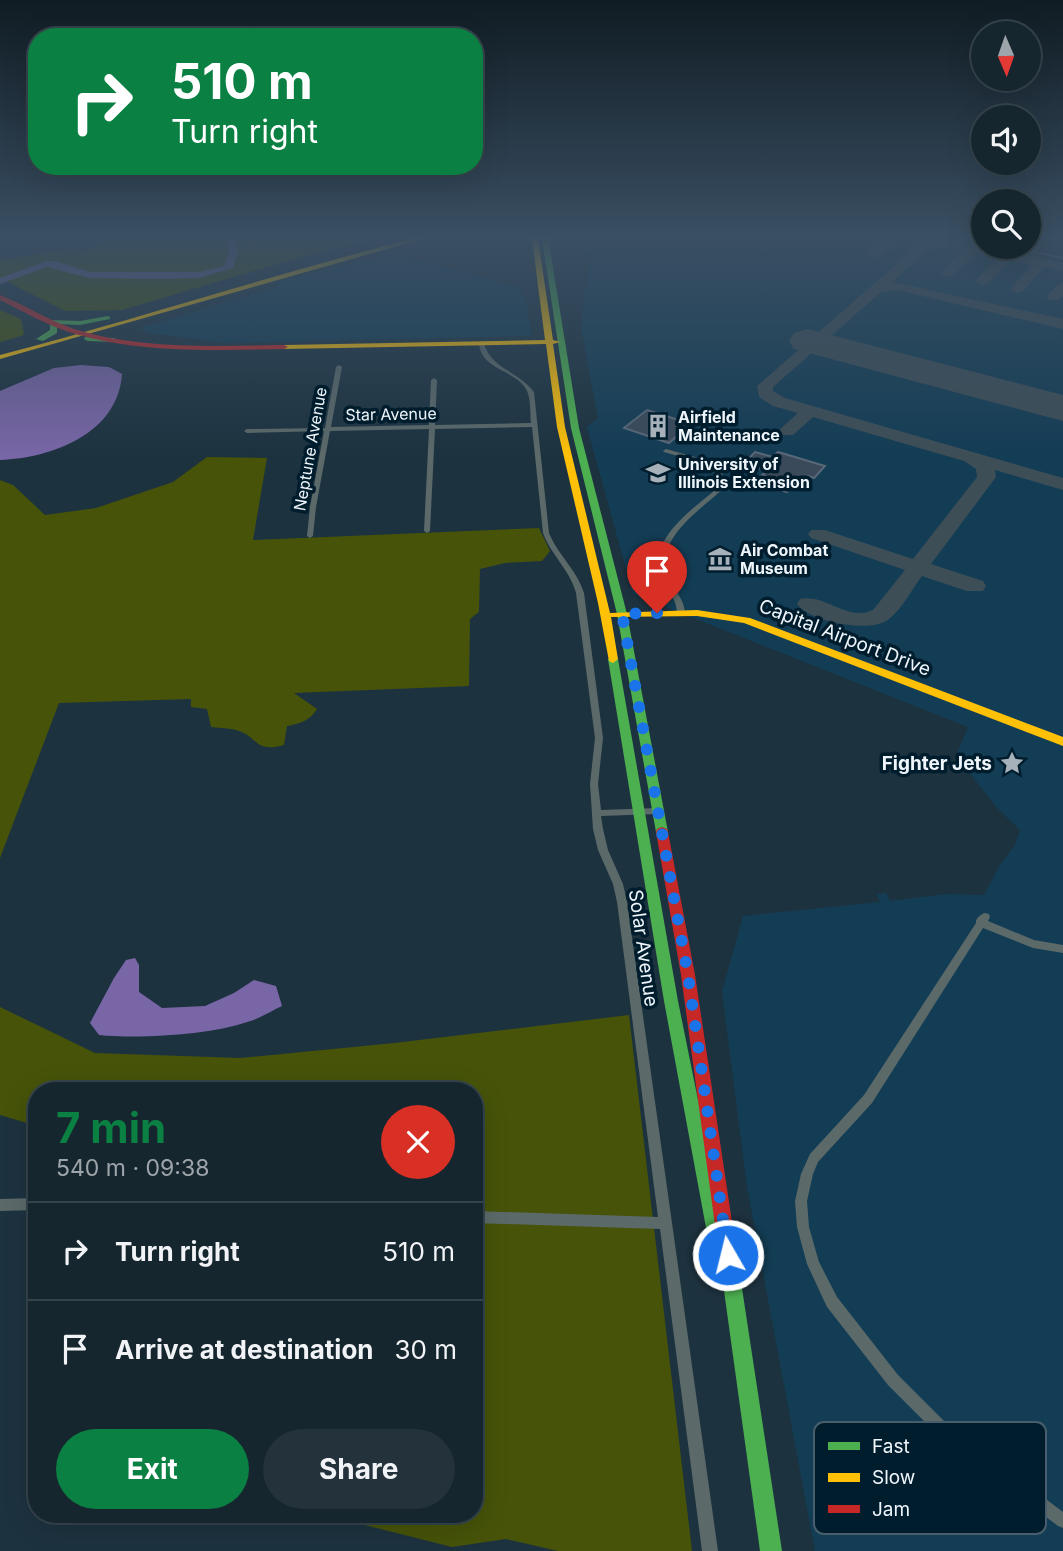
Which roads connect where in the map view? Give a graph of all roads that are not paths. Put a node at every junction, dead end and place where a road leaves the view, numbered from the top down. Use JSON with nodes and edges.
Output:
{"nodes":[{"id":1,"x":30,"y":311,"type":"edge"},
{"id":2,"x":135,"y":311,"type":"edge"},
{"id":3,"x":137,"y":311,"type":"edge"},
{"id":4,"x":144,"y":311,"type":"edge"},
{"id":5,"x":162,"y":311,"type":"edge"},
{"id":6,"x":551,"y":311,"type":"edge"},
{"id":7,"x":52,"y":322,"type":"junction"},
{"id":8,"x":124,"y":323,"type":"junction"},
{"id":9,"x":73,"y":330,"type":"junction"},
{"id":10,"x":87,"y":334,"type":"junction"},
{"id":11,"x":40,"y":339,"type":"junction"},
{"id":12,"x":119,"y":341,"type":"junction"},
{"id":13,"x":486,"y":343,"type":"junction"},
{"id":14,"x":554,"y":346,"type":"junction"},
{"id":15,"x":0,"y":354,"type":"edge"},
{"id":16,"x":339,"y":367,"type":"dead end"},
{"id":17,"x":433,"y":380,"type":"dead end"},
{"id":18,"x":535,"y":425,"type":"junction"},
{"id":19,"x":431,"y":427,"type":"junction"},
{"id":20,"x":328,"y":430,"type":"junction"},
{"id":21,"x":247,"y":432,"type":"dead end"},
{"id":22,"x":666,"y":451,"type":"dead end"},
{"id":23,"x":427,"y":531,"type":"dead end"},
{"id":24,"x":310,"y":536,"type":"dead end"},
{"id":25,"x":614,"y":585,"type":"junction"},
{"id":26,"x":679,"y":612,"type":"junction"},
{"id":27,"x":622,"y":614,"type":"junction"},
{"id":28,"x":604,"y":615,"type":"junction"},
{"id":29,"x":639,"y":704,"type":"junction"},
{"id":30,"x":1063,"y":742,"type":"edge"},
{"id":31,"x":657,"y":811,"type":"junction"},
{"id":32,"x":637,"y":812,"type":"junction"},
{"id":33,"x":597,"y":813,"type":"junction"},
{"id":34,"x":1063,"y":949,"type":"edge"},
{"id":35,"x":28,"y":1204,"type":"edge"},
{"id":36,"x":0,"y":1205,"type":"edge"},
{"id":37,"x":483,"y":1217,"type":"edge"},
{"id":38,"x":664,"y":1223,"type":"junction"},
{"id":39,"x":748,"y":1401,"type":"junction"},
{"id":40,"x":935,"y":1422,"type":"edge"},
{"id":41,"x":1046,"y":1508,"type":"edge"},
{"id":42,"x":1063,"y":1521,"type":"edge"},
{"id":43,"x":710,"y":1551,"type":"edge"},
{"id":44,"x":771,"y":1551,"type":"edge"}],
"edges":[{"from":1,"to":7,"type":"main road"},
{"from":2,"to":7,"type":"main road"},
{"from":3,"to":9,"type":"main road"},
{"from":4,"to":10,"type":"main road"},
{"from":5,"to":8,"type":"main road"},
{"from":6,"to":14,"type":"main road"},
{"from":7,"to":9,"type":"main road"},
{"from":7,"to":11,"type":"main road"},
{"from":8,"to":10,"type":"main road"},
{"from":8,"to":12,"type":"main road"},
{"from":9,"to":10,"type":"main road"},
{"from":9,"to":11,"type":"main road"},
{"from":9,"to":15,"type":"main road"},
{"from":10,"to":12,"type":"main road"},
{"from":10,"to":15,"type":"main road"},
{"from":11,"to":15,"type":"main road"},
{"from":12,"to":13,"type":"main road"},
{"from":12,"to":15,"type":"main road"},
{"from":13,"to":14,"type":"main road"},
{"from":13,"to":18,"type":"street","name":"Solar Avenue"},
{"from":14,"to":25,"type":"main road"},
{"from":14,"to":28,"type":"main road"},
{"from":16,"to":20,"type":"street","name":"Neptune Avenue"},
{"from":17,"to":19,"type":"street"},
{"from":18,"to":19,"type":"street","name":"Star Avenue"},
{"from":18,"to":33,"type":"street","name":"Solar Avenue"},
{"from":19,"to":20,"type":"street","name":"Star Avenue"},
{"from":19,"to":23,"type":"street"},
{"from":20,"to":21,"type":"street","name":"Star Avenue"},
{"from":20,"to":24,"type":"street","name":"Neptune Avenue"},
{"from":22,"to":26,"type":"street"},
{"from":25,"to":26,"type":"main road"},
{"from":25,"to":27,"type":"main road"},
{"from":26,"to":27,"type":"main road","name":"Capital Airport Drive"},
{"from":26,"to":29,"type":"main road"},
{"from":26,"to":30,"type":"main road","name":"Capital Airport Drive"},
{"from":27,"to":28,"type":"main road","name":"Capital Airport Drive"},
{"from":27,"to":29,"type":"main road"},
{"from":28,"to":32,"type":"main road"},
{"from":29,"to":31,"type":"main road"},
{"from":31,"to":32,"type":"street"},
{"from":31,"to":39,"type":"main road"},
{"from":32,"to":33,"type":"street"},
{"from":32,"to":39,"type":"main road"},
{"from":33,"to":38,"type":"street","name":"Solar Avenue"},
{"from":34,"to":40,"type":"street"},
{"from":35,"to":36,"type":"street"},
{"from":37,"to":38,"type":"street"},
{"from":38,"to":43,"type":"street","name":"Solar Avenue"},
{"from":39,"to":44,"type":"main road"},
{"from":41,"to":42,"type":"street"}]}
